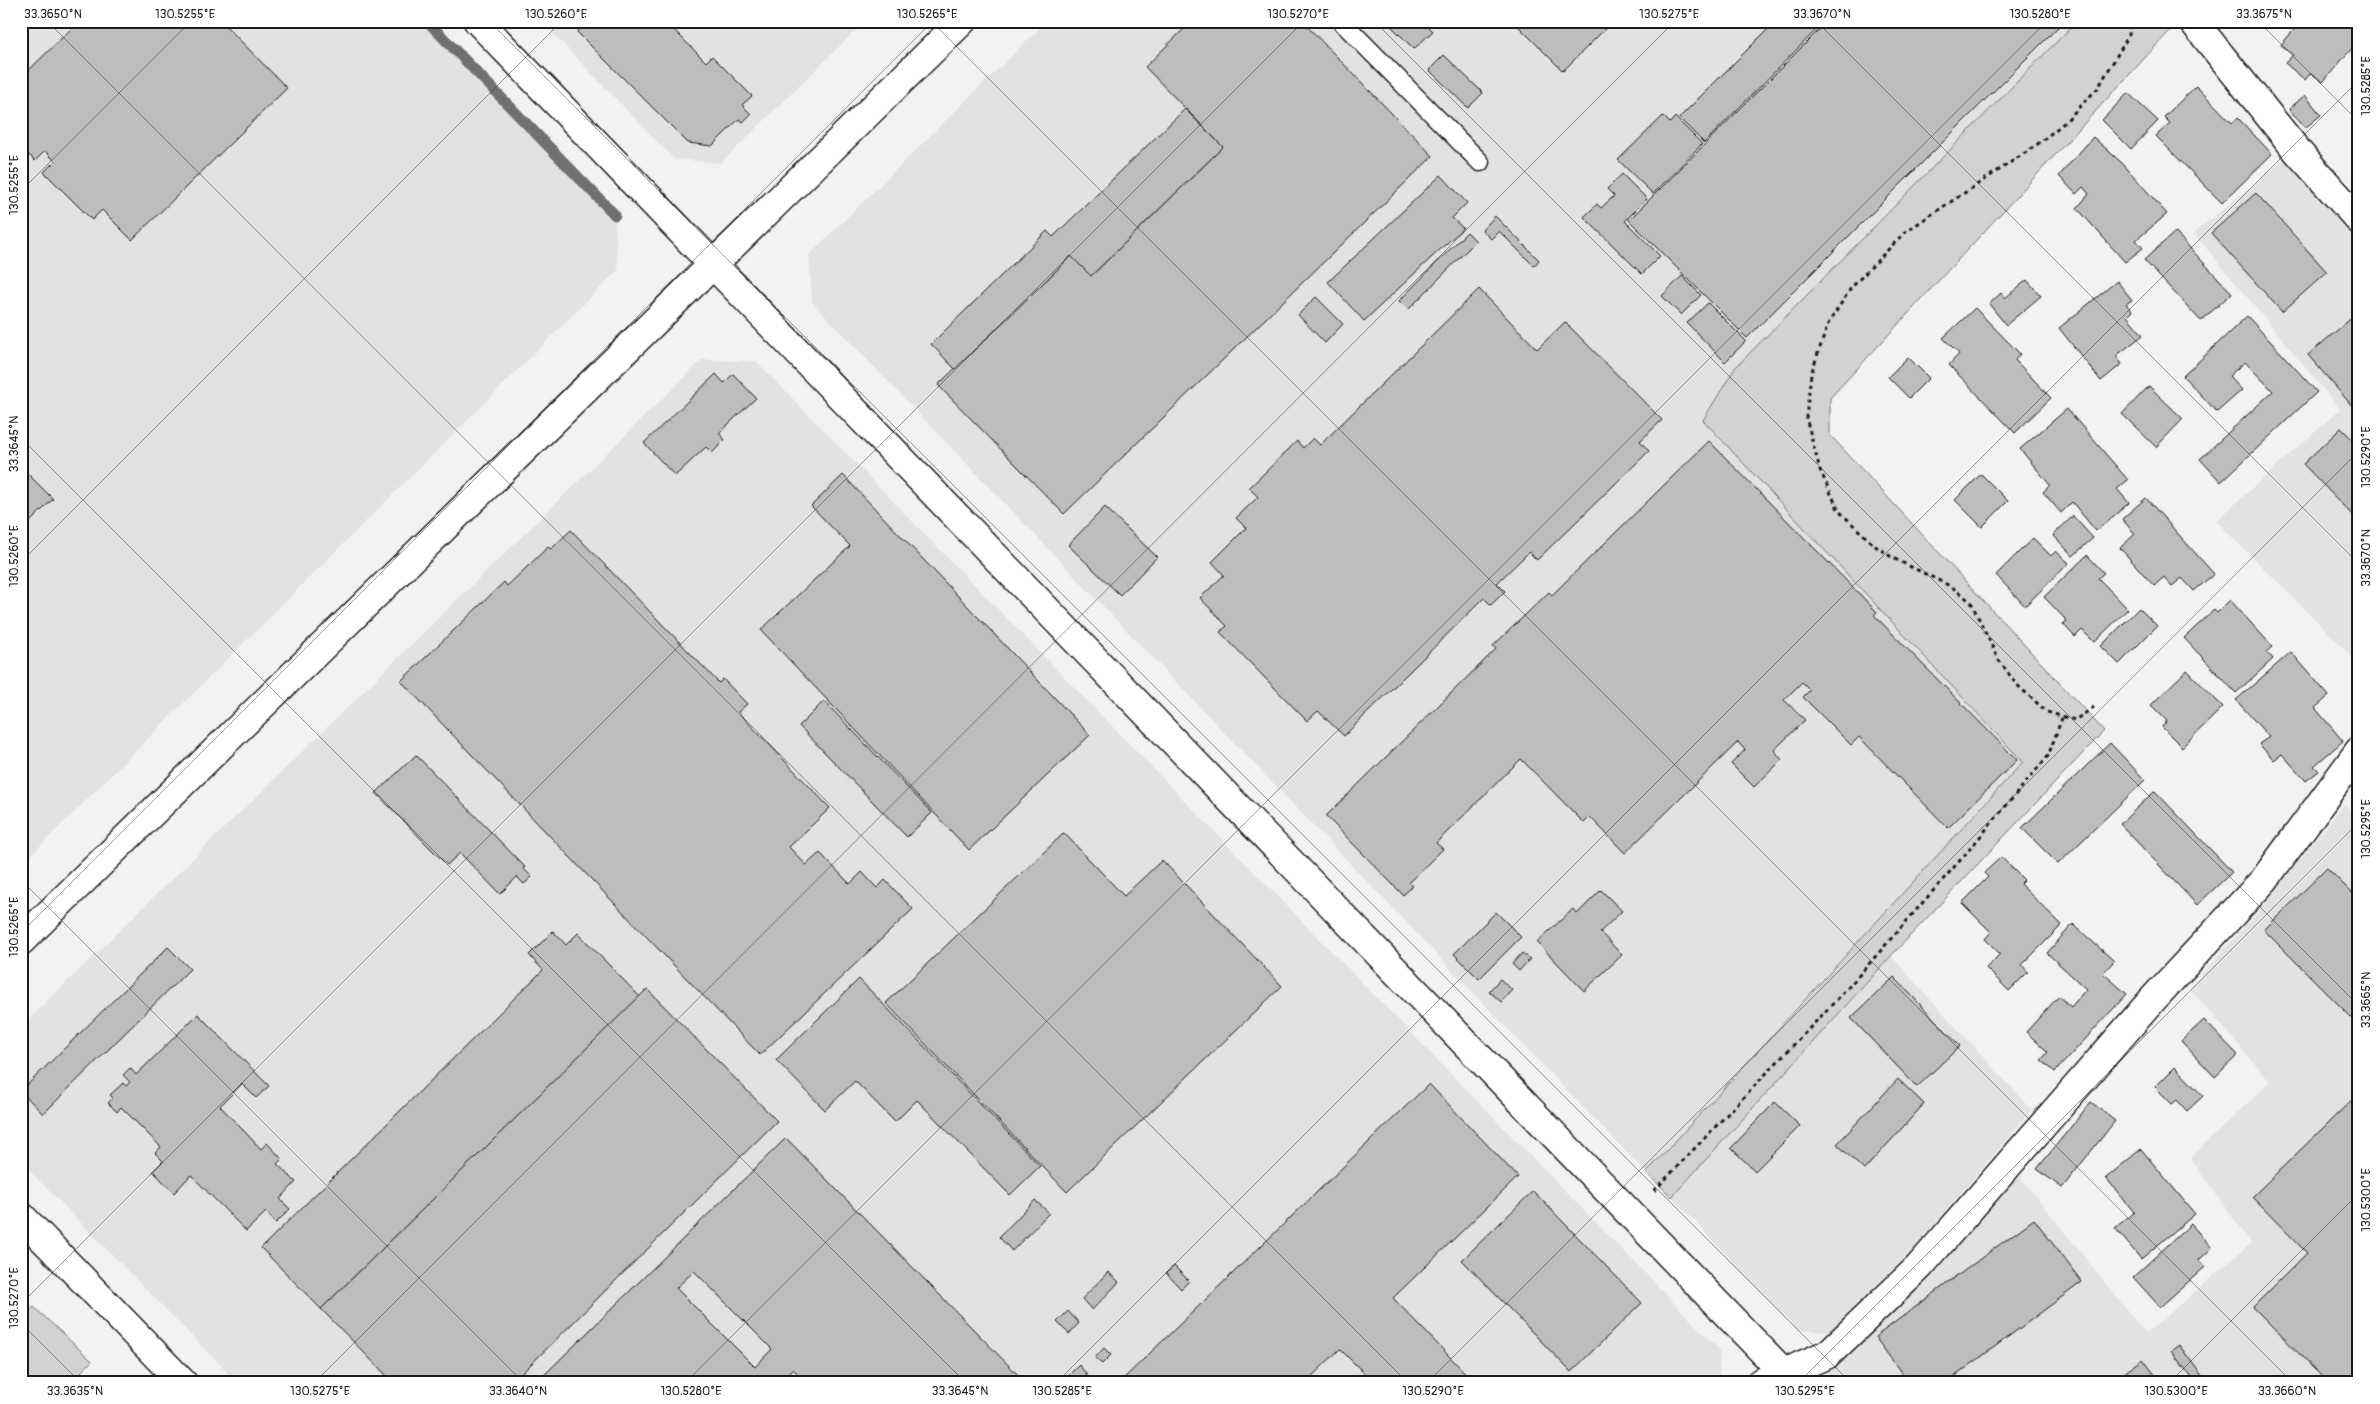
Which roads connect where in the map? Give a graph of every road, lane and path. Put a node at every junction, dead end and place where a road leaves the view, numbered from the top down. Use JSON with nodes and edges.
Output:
{"nodes":[{"id":1,"x":478,"y":21,"type":"edge"},
{"id":2,"x":962,"y":21,"type":"edge"},
{"id":3,"x":1341,"y":21,"type":"edge"},
{"id":4,"x":2130,"y":21,"type":"edge"},
{"id":5,"x":2193,"y":21,"type":"edge"},
{"id":6,"x":1480,"y":162,"type":"dead end"},
{"id":7,"x":2359,"y":220,"type":"edge"},
{"id":8,"x":714,"y":266,"type":"junction"},
{"id":9,"x":2094,"y":708,"type":"dead end"},
{"id":10,"x":2062,"y":718,"type":"junction"},
{"id":11,"x":2359,"y":751,"type":"edge"},
{"id":12,"x":21,"y":941,"type":"edge"},
{"id":13,"x":1653,"y":1192,"type":"dead end"},
{"id":14,"x":21,"y":1216,"type":"edge"},
{"id":15,"x":1777,"y":1379,"type":"edge"},
{"id":16,"x":183,"y":1383,"type":"edge"}],
"edges":[{"from":1,"to":8,"type":"street"},
{"from":2,"to":8,"type":"street"},
{"from":3,"to":6,"type":"lane"},
{"from":4,"to":10,"type":"path"},
{"from":5,"to":7,"type":"street"},
{"from":8,"to":12,"type":"street"},
{"from":8,"to":15,"type":"street"},
{"from":9,"to":10,"type":"path"},
{"from":10,"to":13,"type":"path"},
{"from":11,"to":15,"type":"street"},
{"from":14,"to":16,"type":"street"}]}
